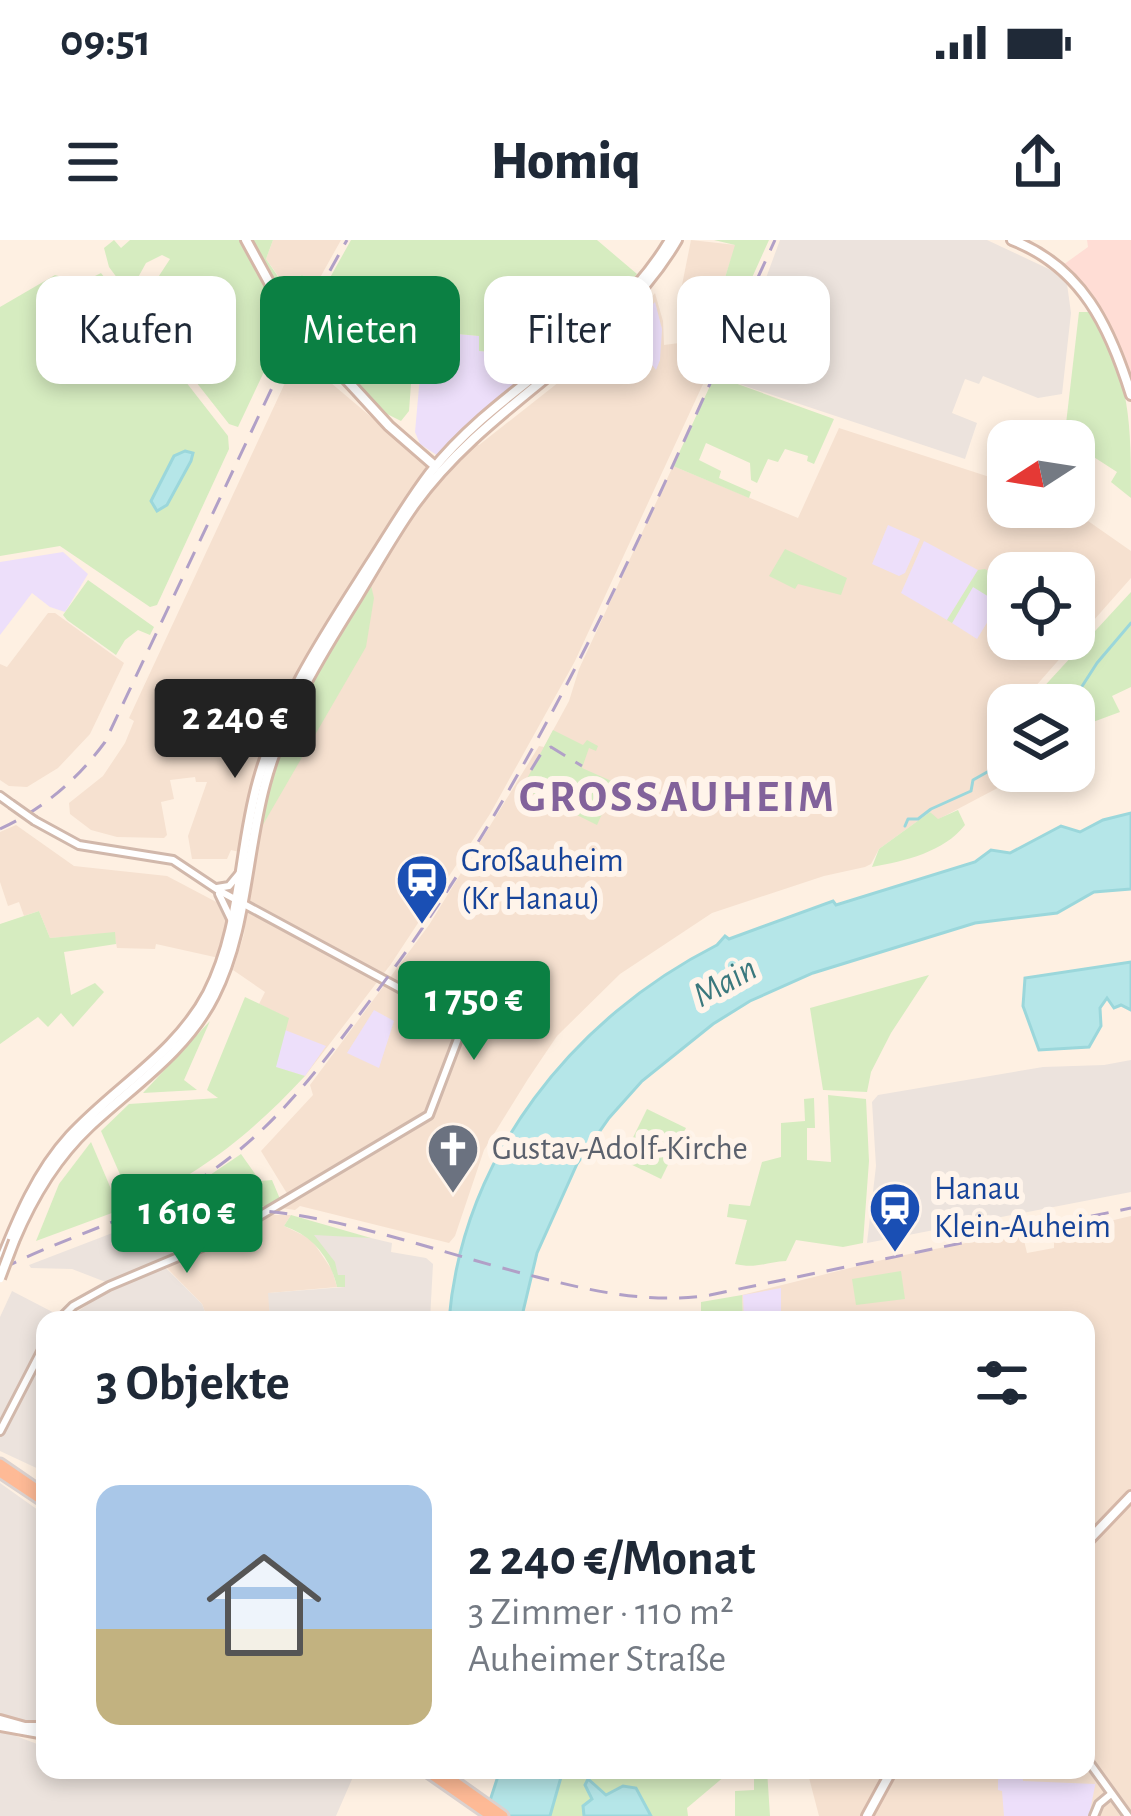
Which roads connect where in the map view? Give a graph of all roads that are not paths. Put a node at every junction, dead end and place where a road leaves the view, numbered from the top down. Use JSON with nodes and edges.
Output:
{"nodes":[{"id":1,"x":246,"y":240,"type":"edge"},
{"id":2,"x":673,"y":240,"type":"edge"},
{"id":3,"x":1012,"y":240,"type":"edge"},
{"id":4,"x":1131,"y":395,"type":"edge"},
{"id":5,"x":438,"y":468,"type":"junction"},
{"id":6,"x":0,"y":796,"type":"edge"},
{"id":7,"x":239,"y":873,"type":"junction"},
{"id":8,"x":213,"y":886,"type":"junction"},
{"id":9,"x":239,"y":901,"type":"junction"},
{"id":10,"x":266,"y":915,"type":"junction"},
{"id":11,"x":234,"y":926,"type":"junction"},
{"id":12,"x":11,"y":1242,"type":"junction"},
{"id":13,"x":0,"y":1263,"type":"edge"},
{"id":14,"x":0,"y":1278,"type":"edge"},
{"id":15,"x":68,"y":1311,"type":"edge"},
{"id":16,"x":36,"y":1361,"type":"edge"},
{"id":17,"x":34,"y":1365,"type":"joint"},
{"id":18,"x":0,"y":1431,"type":"edge"},
{"id":19,"x":0,"y":1468,"type":"edge"},
{"id":20,"x":36,"y":1489,"type":"edge"},
{"id":21,"x":36,"y":1490,"type":"edge"},
{"id":22,"x":1131,"y":1496,"type":"edge"},
{"id":23,"x":1095,"y":1534,"type":"edge"},
{"id":24,"x":0,"y":1723,"type":"edge"},
{"id":25,"x":36,"y":1729,"type":"edge"},
{"id":26,"x":1095,"y":1771,"type":"edge"},
{"id":27,"x":441,"y":1779,"type":"edge"},
{"id":28,"x":443,"y":1779,"type":"edge"},
{"id":29,"x":887,"y":1779,"type":"edge"},
{"id":30,"x":1111,"y":1794,"type":"junction"},
{"id":31,"x":491,"y":1816,"type":"edge"},
{"id":32,"x":503,"y":1816,"type":"edge"},
{"id":33,"x":867,"y":1816,"type":"edge"},
{"id":34,"x":1094,"y":1816,"type":"edge"},
{"id":35,"x":1128,"y":1816,"type":"edge"}],
"edges":[{"from":1,"to":5,"type":"main road","bridge":true},
{"from":2,"to":5,"type":"main road"},
{"from":3,"to":4,"type":"main road"},
{"from":5,"to":7,"type":"main road"},
{"from":5,"to":9,"type":"main road"},
{"from":6,"to":8,"type":"street","bridge":true},
{"from":7,"to":8,"type":"street"},
{"from":7,"to":9,"type":"main road"},
{"from":8,"to":9,"type":"street"},
{"from":8,"to":11,"type":"street"},
{"from":9,"to":10,"type":"street"},
{"from":9,"to":11,"type":"main road"},
{"from":10,"to":11,"type":"street"},
{"from":10,"to":15,"type":"street"},
{"from":11,"to":12,"type":"main road"},
{"from":12,"to":13,"type":"main road","bridge":true},
{"from":12,"to":14,"type":"main road","bridge":true},
{"from":16,"to":17,"type":"street"},
{"from":17,"to":18,"type":"street"},
{"from":19,"to":20,"type":"highway"},
{"from":19,"to":21,"type":"highway"},
{"from":22,"to":23,"type":"main road"},
{"from":24,"to":25,"type":"main road"},
{"from":26,"to":30,"type":"street"},
{"from":27,"to":31,"type":"highway"},
{"from":28,"to":32,"type":"highway"},
{"from":29,"to":33,"type":"main road"},
{"from":30,"to":34,"type":"street"},
{"from":30,"to":35,"type":"street"}]}
